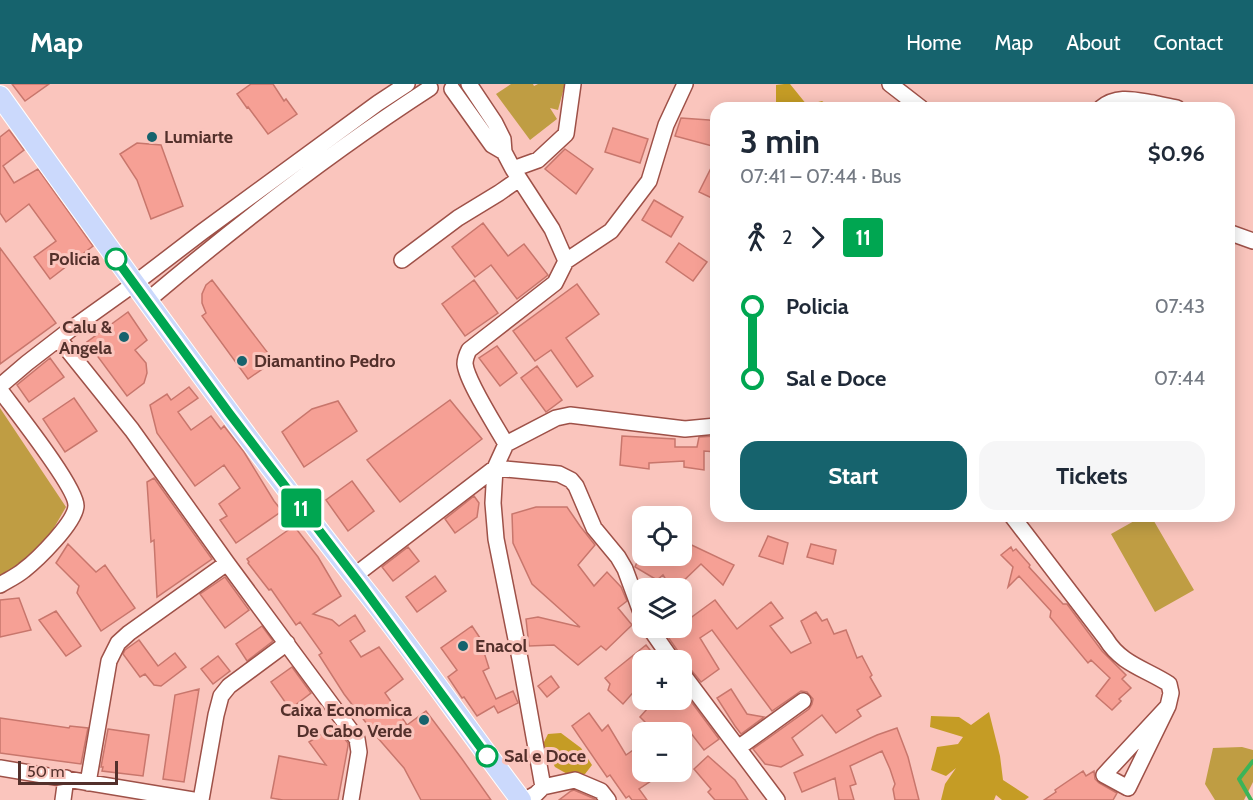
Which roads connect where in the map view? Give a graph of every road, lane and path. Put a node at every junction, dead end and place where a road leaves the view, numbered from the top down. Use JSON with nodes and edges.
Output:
{"nodes":[{"id":1,"x":407,"y":84,"type":"edge"},
{"id":2,"x":469,"y":84,"type":"edge"},
{"id":3,"x":573,"y":84,"type":"edge"},
{"id":4,"x":685,"y":84,"type":"edge"},
{"id":5,"x":890,"y":84,"type":"edge"},
{"id":6,"x":427,"y":86,"type":"edge"},
{"id":7,"x":457,"y":87,"type":"edge"},
{"id":8,"x":0,"y":96,"type":"edge"},
{"id":9,"x":913,"y":102,"type":"edge"},
{"id":10,"x":1111,"y":102,"type":"edge"},
{"id":11,"x":1145,"y":102,"type":"edge"},
{"id":12,"x":504,"y":152,"type":"junction"},
{"id":13,"x":516,"y":174,"type":"junction"},
{"id":14,"x":1235,"y":235,"type":"edge"},
{"id":15,"x":1253,"y":241,"type":"edge"},
{"id":16,"x":402,"y":260,"type":"dead end"},
{"id":17,"x":566,"y":261,"type":"junction"},
{"id":18,"x":134,"y":284,"type":"junction"},
{"id":19,"x":147,"y":301,"type":"junction"},
{"id":20,"x":59,"y":339,"type":"junction"},
{"id":21,"x":0,"y":388,"type":"edge"},
{"id":22,"x":710,"y":427,"type":"edge"},
{"id":23,"x":506,"y":444,"type":"junction"},
{"id":24,"x":495,"y":468,"type":"junction"},
{"id":25,"x":1017,"y":522,"type":"edge"},
{"id":26,"x":227,"y":563,"type":"junction"},
{"id":27,"x":354,"y":576,"type":"junction"},
{"id":28,"x":0,"y":585,"type":"edge"},
{"id":29,"x":632,"y":588,"type":"edge"},
{"id":30,"x":287,"y":644,"type":"junction"},
{"id":31,"x":692,"y":687,"type":"edge"},
{"id":32,"x":802,"y":701,"type":"dead end"},
{"id":33,"x":1168,"y":706,"type":"junction"},
{"id":34,"x":738,"y":748,"type":"junction"},
{"id":35,"x":0,"y":768,"type":"edge"},
{"id":36,"x":66,"y":778,"type":"junction"},
{"id":37,"x":88,"y":783,"type":"junction"},
{"id":38,"x":543,"y":787,"type":"junction"},
{"id":39,"x":170,"y":798,"type":"edge"},
{"id":40,"x":63,"y":800,"type":"edge"},
{"id":41,"x":193,"y":800,"type":"edge"},
{"id":42,"x":201,"y":800,"type":"edge"},
{"id":43,"x":351,"y":800,"type":"edge"},
{"id":44,"x":523,"y":800,"type":"edge"},
{"id":45,"x":608,"y":800,"type":"edge"},
{"id":46,"x":777,"y":800,"type":"edge"}],
"edges":[{"from":1,"to":18,"type":"street"},
{"from":2,"to":12,"type":"street"},
{"from":3,"to":13,"type":"street"},
{"from":4,"to":17,"type":"street"},
{"from":5,"to":9,"type":"street"},
{"from":6,"to":7,"type":"street"},
{"from":6,"to":19,"type":"street"},
{"from":7,"to":12,"type":"street"},
{"from":8,"to":18,"type":"main road"},
{"from":10,"to":11,"type":"street"},
{"from":12,"to":13,"type":"street"},
{"from":13,"to":16,"type":"street"},
{"from":13,"to":17,"type":"street"},
{"from":14,"to":15,"type":"street"},
{"from":17,"to":23,"type":"street"},
{"from":18,"to":19,"type":"main road"},
{"from":18,"to":20,"type":"street"},
{"from":19,"to":27,"type":"main road"},
{"from":20,"to":21,"type":"street"},
{"from":20,"to":26,"type":"street"},
{"from":21,"to":28,"type":"street"},
{"from":22,"to":23,"type":"street"},
{"from":23,"to":24,"type":"street"},
{"from":24,"to":27,"type":"street"},
{"from":24,"to":29,"type":"street"},
{"from":24,"to":38,"type":"street"},
{"from":25,"to":33,"type":"street"},
{"from":26,"to":30,"type":"street"},
{"from":26,"to":37,"type":"street"},
{"from":27,"to":44,"type":"main road"},
{"from":30,"to":42,"type":"street"},
{"from":30,"to":43,"type":"street"},
{"from":31,"to":34,"type":"street"},
{"from":32,"to":34,"type":"street"},
{"from":33,"to":33,"type":"street"},
{"from":34,"to":46,"type":"street"},
{"from":35,"to":36,"type":"street"},
{"from":36,"to":37,"type":"street"},
{"from":36,"to":40,"type":"street"},
{"from":37,"to":39,"type":"street"},
{"from":38,"to":44,"type":"street"},
{"from":38,"to":45,"type":"street"},
{"from":39,"to":41,"type":"street"}]}
